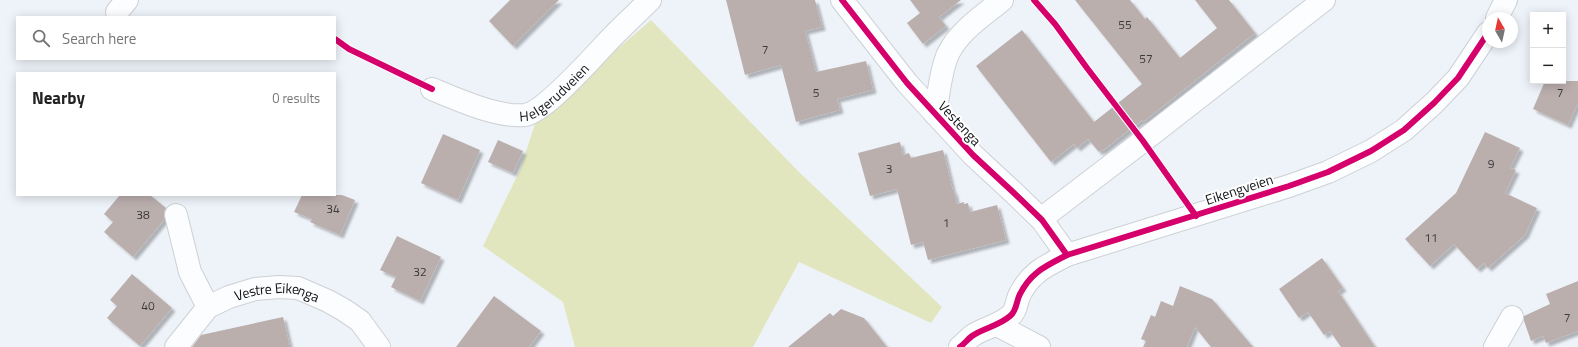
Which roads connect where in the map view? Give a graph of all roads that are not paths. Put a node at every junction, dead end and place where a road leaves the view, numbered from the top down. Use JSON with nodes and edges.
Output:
{"nodes":[{"id":1,"x":650,"y":0,"type":"edge"},
{"id":2,"x":842,"y":0,"type":"edge"},
{"id":3,"x":1002,"y":0,"type":"edge"},
{"id":4,"x":1324,"y":0,"type":"edge"},
{"id":5,"x":1506,"y":0,"type":"edge"},
{"id":6,"x":1500,"y":12,"type":"edge"},
{"id":7,"x":1482,"y":42,"type":"edge"},
{"id":8,"x":432,"y":89,"type":"dead end"},
{"id":9,"x":935,"y":114,"type":"junction"},
{"id":10,"x":176,"y":215,"type":"dead end"},
{"id":11,"x":1042,"y":220,"type":"junction"},
{"id":12,"x":1067,"y":256,"type":"junction"},
{"id":13,"x":208,"y":308,"type":"junction"},
{"id":14,"x":1512,"y":317,"type":"dead end"},
{"id":15,"x":997,"y":325,"type":"junction"},
{"id":16,"x":176,"y":347,"type":"edge"},
{"id":17,"x":379,"y":347,"type":"edge"},
{"id":18,"x":960,"y":347,"type":"edge"},
{"id":19,"x":1040,"y":347,"type":"edge"},
{"id":20,"x":1495,"y":347,"type":"edge"}],
"edges":[{"from":1,"to":8,"type":"street","name":"Helgerudveien"},
{"from":2,"to":9,"type":"street","name":"Vestenga"},
{"from":3,"to":9,"type":"street"},
{"from":4,"to":11,"type":"street"},
{"from":5,"to":6,"type":"street"},
{"from":7,"to":12,"type":"street","name":"Eikengveien"},
{"from":9,"to":11,"type":"street","name":"Vestenga"},
{"from":10,"to":13,"type":"street"},
{"from":11,"to":12,"type":"street","name":"Vestenga"},
{"from":12,"to":15,"type":"street","name":"Eikengveien"},
{"from":13,"to":16,"type":"street","name":"Vestre Eikenga"},
{"from":13,"to":17,"type":"street","name":"Vestre Eikenga"},
{"from":14,"to":20,"type":"street"},
{"from":15,"to":18,"type":"street","name":"Eikengveien"},
{"from":15,"to":19,"type":"street"}]}
